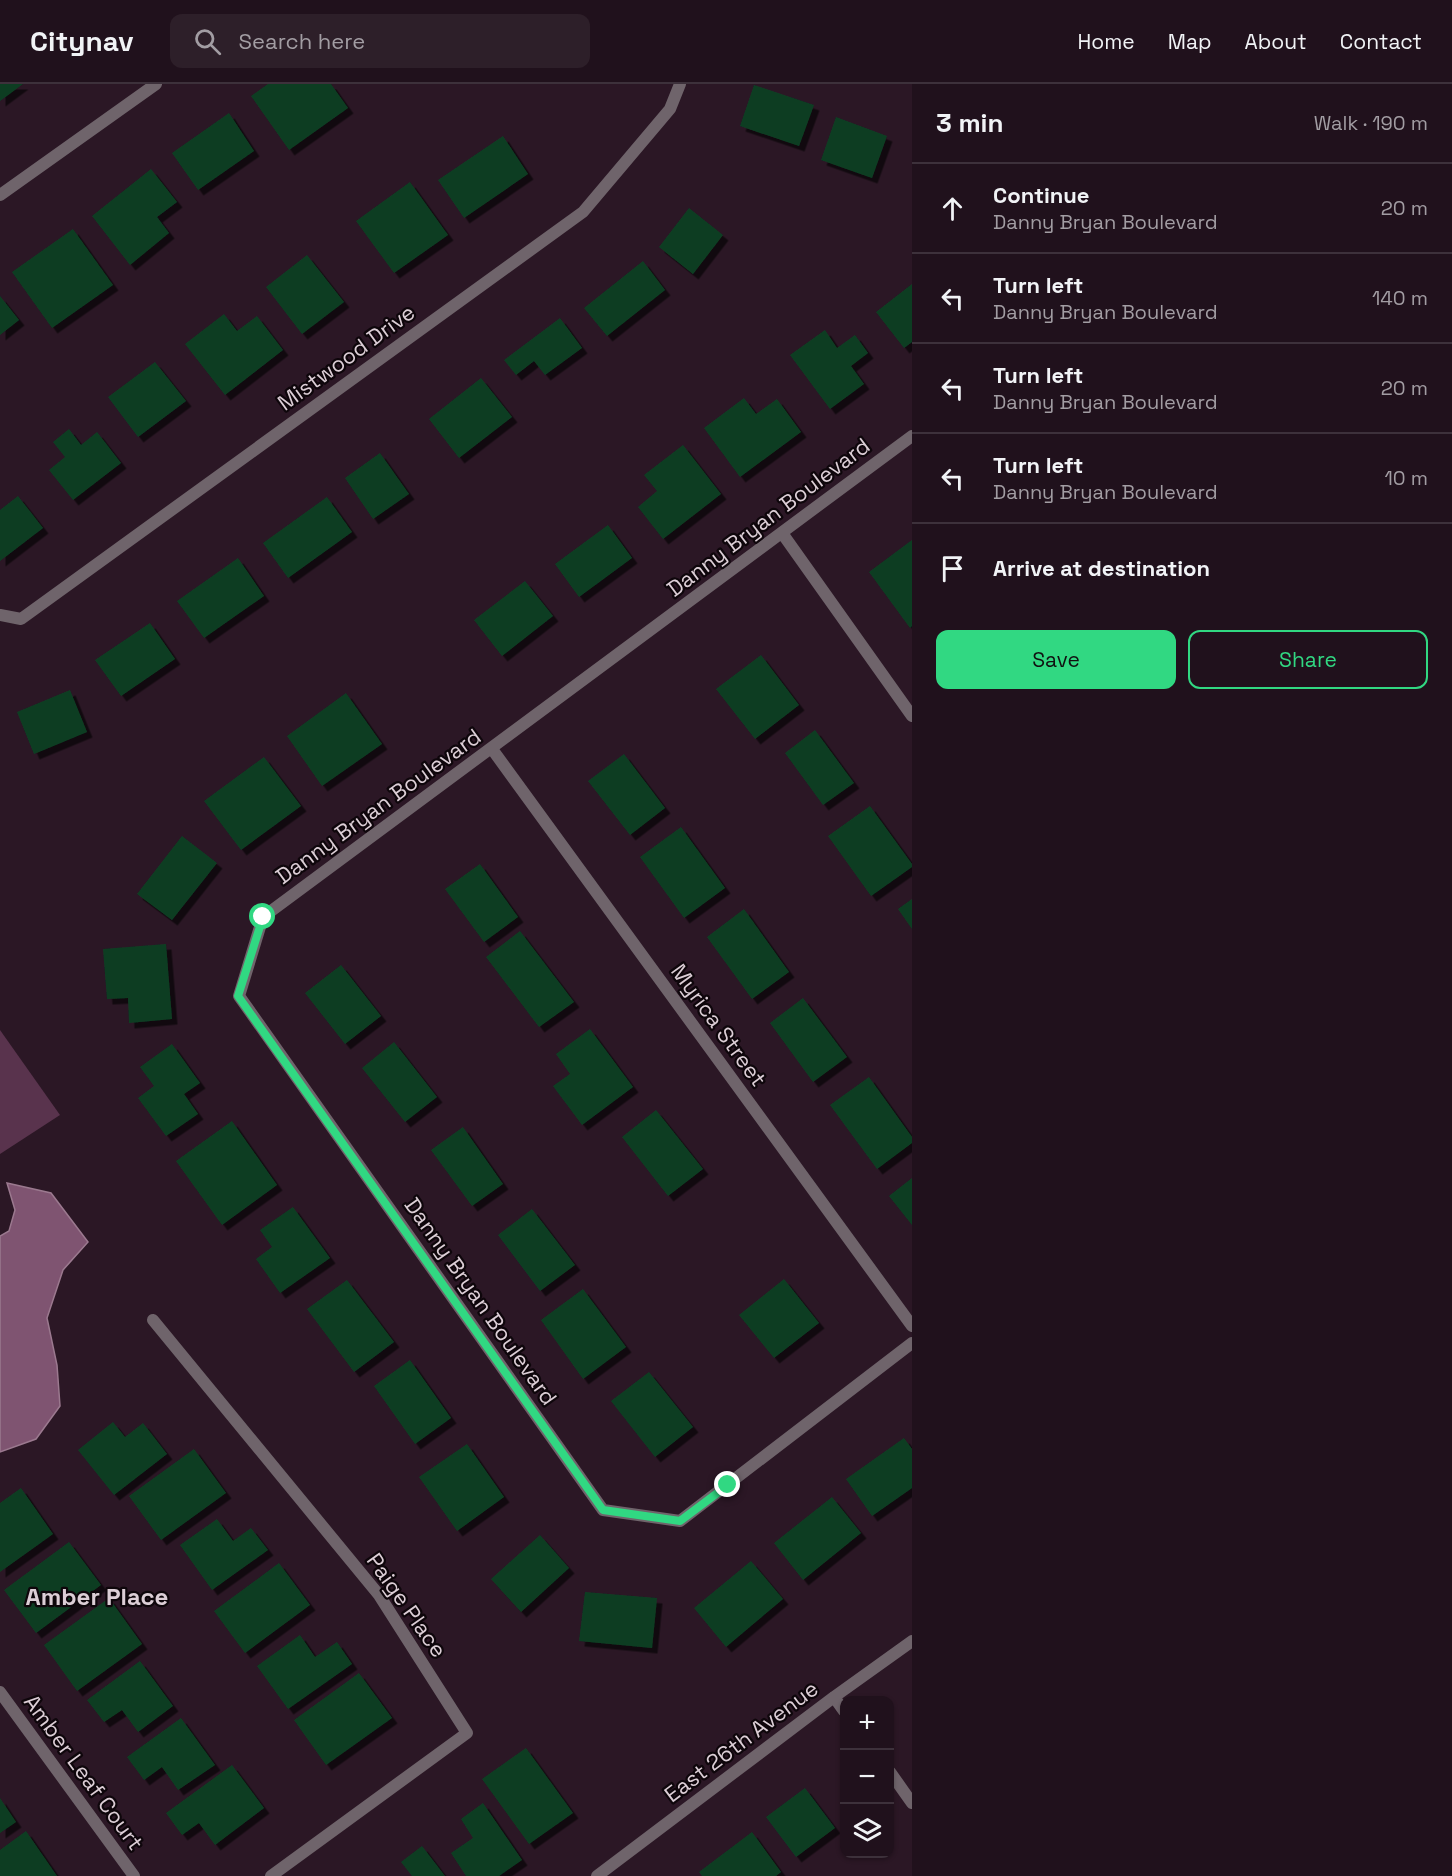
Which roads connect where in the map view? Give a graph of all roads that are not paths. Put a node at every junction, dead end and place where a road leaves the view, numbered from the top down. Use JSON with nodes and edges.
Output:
{"nodes":[{"id":1,"x":156,"y":84,"type":"edge"},
{"id":2,"x":680,"y":84,"type":"edge"},
{"id":3,"x":0,"y":195,"type":"edge"},
{"id":4,"x":912,"y":436,"type":"edge"},
{"id":5,"x":782,"y":533,"type":"junction"},
{"id":6,"x":0,"y":615,"type":"edge"},
{"id":7,"x":912,"y":716,"type":"edge"},
{"id":8,"x":492,"y":749,"type":"junction"},
{"id":9,"x":153,"y":1320,"type":"dead end"},
{"id":10,"x":912,"y":1326,"type":"edge"},
{"id":11,"x":912,"y":1343,"type":"edge"},
{"id":12,"x":912,"y":1641,"type":"edge"},
{"id":13,"x":0,"y":1692,"type":"edge"},
{"id":14,"x":834,"y":1697,"type":"junction"},
{"id":15,"x":840,"y":1705,"type":"edge"},
{"id":16,"x":894,"y":1778,"type":"edge"},
{"id":17,"x":912,"y":1803,"type":"edge"},
{"id":18,"x":134,"y":1876,"type":"edge"},
{"id":19,"x":271,"y":1876,"type":"edge"},
{"id":20,"x":597,"y":1876,"type":"edge"}],
"edges":[{"from":1,"to":3,"type":"street"},
{"from":2,"to":6,"type":"street","name":"Mistwood Drive"},
{"from":4,"to":5,"type":"street","name":"Danny Bryan Boulevard"},
{"from":5,"to":7,"type":"street"},
{"from":5,"to":8,"type":"street","name":"Danny Bryan Boulevard"},
{"from":8,"to":10,"type":"street","name":"Myrica Street"},
{"from":8,"to":11,"type":"street","name":"Danny Bryan Boulevard"},
{"from":9,"to":19,"type":"street","name":"Paige Place"},
{"from":12,"to":14,"type":"street","name":"East 26th Avenue"},
{"from":13,"to":18,"type":"street","name":"Amber Leaf Court"},
{"from":14,"to":15,"type":"street"},
{"from":14,"to":20,"type":"street","name":"East 26th Avenue"},
{"from":16,"to":17,"type":"street"}]}
